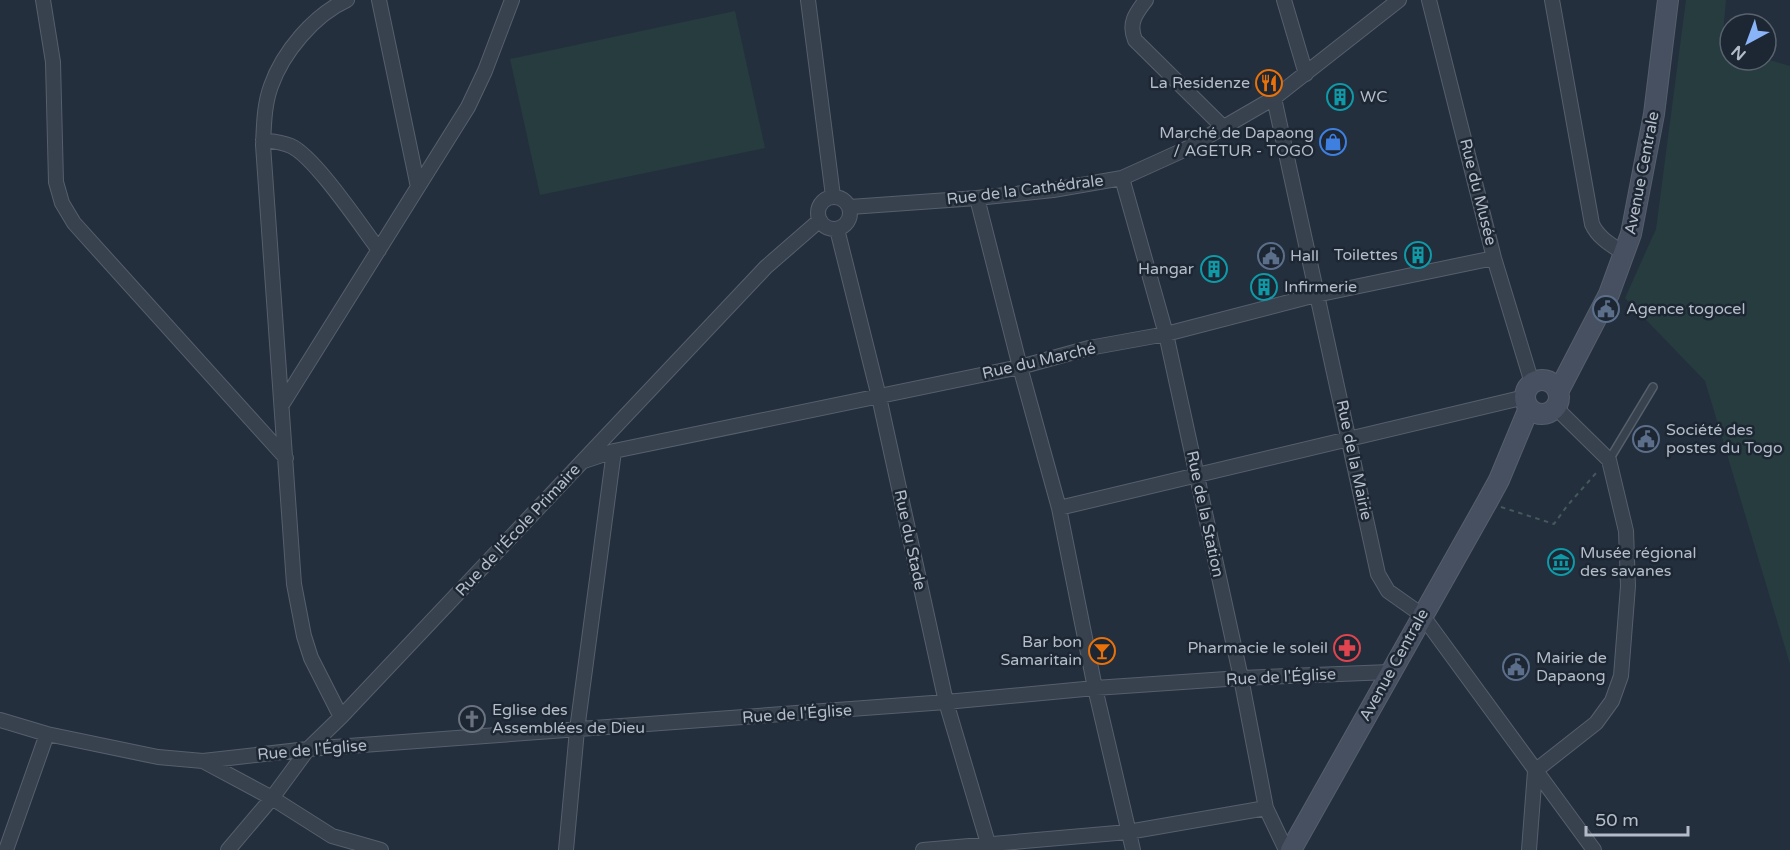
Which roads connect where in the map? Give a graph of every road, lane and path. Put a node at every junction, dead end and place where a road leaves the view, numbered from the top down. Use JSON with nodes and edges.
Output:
{"nodes":[{"id":1,"x":43,"y":0,"type":"edge"},
{"id":2,"x":347,"y":0,"type":"edge"},
{"id":3,"x":379,"y":0,"type":"edge"},
{"id":4,"x":512,"y":0,"type":"edge"},
{"id":5,"x":808,"y":0,"type":"edge"},
{"id":6,"x":1146,"y":0,"type":"edge"},
{"id":7,"x":1284,"y":0,"type":"edge"},
{"id":8,"x":1399,"y":0,"type":"edge"},
{"id":9,"x":1429,"y":0,"type":"edge"},
{"id":10,"x":1552,"y":0,"type":"edge"},
{"id":11,"x":1668,"y":0,"type":"edge"},
{"id":12,"x":1306,"y":74,"type":"junction"},
{"id":13,"x":1274,"y":98,"type":"junction"},
{"id":14,"x":1224,"y":128,"type":"junction"},
{"id":15,"x":263,"y":140,"type":"junction"},
{"id":16,"x":1122,"y":178,"type":"junction"},
{"id":17,"x":418,"y":187,"type":"junction"},
{"id":18,"x":832,"y":196,"type":"junction"},
{"id":19,"x":976,"y":198,"type":"junction"},
{"id":20,"x":850,"y":207,"type":"junction"},
{"id":21,"x":820,"y":220,"type":"junction"},
{"id":22,"x":837,"y":229,"type":"junction"},
{"id":23,"x":380,"y":250,"type":"junction"},
{"id":24,"x":1624,"y":254,"type":"junction"},
{"id":25,"x":1494,"y":258,"type":"junction"},
{"id":26,"x":1316,"y":295,"type":"junction"},
{"id":27,"x":1166,"y":334,"type":"junction"},
{"id":28,"x":1020,"y":367,"type":"junction"},
{"id":29,"x":1653,"y":387,"type":"dead end"},
{"id":30,"x":879,"y":396,"type":"junction"},
{"id":31,"x":1541,"y":397,"type":"junction"},
{"id":32,"x":283,"y":403,"type":"junction"},
{"id":33,"x":1350,"y":440,"type":"junction"},
{"id":34,"x":614,"y":451,"type":"junction"},
{"id":35,"x":286,"y":458,"type":"junction"},
{"id":36,"x":1609,"y":460,"type":"junction"},
{"id":37,"x":584,"y":461,"type":"junction"},
{"id":38,"x":1197,"y":476,"type":"junction"},
{"id":39,"x":1487,"y":502,"type":"junction"},
{"id":40,"x":1059,"y":508,"type":"junction"},
{"id":41,"x":1422,"y":615,"type":"junction"},
{"id":42,"x":1390,"y":672,"type":"junction"},
{"id":43,"x":1241,"y":678,"type":"junction"},
{"id":44,"x":1095,"y":688,"type":"junction"},
{"id":45,"x":946,"y":702,"type":"junction"},
{"id":46,"x":341,"y":717,"type":"junction"},
{"id":47,"x":0,"y":720,"type":"edge"},
{"id":48,"x":577,"y":730,"type":"junction"},
{"id":49,"x":46,"y":734,"type":"junction"},
{"id":50,"x":308,"y":749,"type":"junction"},
{"id":51,"x":203,"y":761,"type":"junction"},
{"id":52,"x":1535,"y":771,"type":"junction"},
{"id":53,"x":272,"y":798,"type":"junction"},
{"id":54,"x":1266,"y":808,"type":"junction"},
{"id":55,"x":1128,"y":832,"type":"junction"},
{"id":56,"x":332,"y":843,"type":"edge"},
{"id":57,"x":989,"y":848,"type":"edge"},
{"id":58,"x":6,"y":850,"type":"edge"},
{"id":59,"x":228,"y":850,"type":"edge"},
{"id":60,"x":381,"y":850,"type":"edge"},
{"id":61,"x":566,"y":850,"type":"edge"},
{"id":62,"x":923,"y":850,"type":"edge"},
{"id":63,"x":1133,"y":850,"type":"edge"},
{"id":64,"x":1288,"y":850,"type":"edge"},
{"id":65,"x":1529,"y":850,"type":"edge"},
{"id":66,"x":1594,"y":850,"type":"edge"}],
"edges":[{"from":1,"to":35,"type":"street"},
{"from":2,"to":15,"type":"street"},
{"from":3,"to":17,"type":"street"},
{"from":4,"to":17,"type":"street"},
{"from":5,"to":18,"type":"street"},
{"from":6,"to":14,"type":"street"},
{"from":7,"to":12,"type":"street"},
{"from":8,"to":12,"type":"street","name":"Rue de la Cathédrale"},
{"from":9,"to":25,"type":"street","name":"Rue du Musée"},
{"from":10,"to":24,"type":"street"},
{"from":11,"to":24,"type":"main road","name":"Avenue Centrale"},
{"from":12,"to":13,"type":"street","name":"Rue de la Cathédrale"},
{"from":13,"to":14,"type":"street","name":"Rue de la Cathédrale"},
{"from":13,"to":26,"type":"street","name":"Rue de la Mairie"},
{"from":14,"to":16,"type":"street","name":"Rue de la Cathédrale"},
{"from":15,"to":23,"type":"street"},
{"from":15,"to":32,"type":"street"},
{"from":16,"to":19,"type":"street","name":"Rue de la Cathédrale"},
{"from":16,"to":27,"type":"street","name":"Rue de la Station"},
{"from":17,"to":23,"type":"street"},
{"from":18,"to":20,"type":"street"},
{"from":18,"to":21,"type":"street"},
{"from":19,"to":20,"type":"street","name":"Rue de la Cathédrale"},
{"from":19,"to":28,"type":"street"},
{"from":20,"to":22,"type":"street"},
{"from":21,"to":22,"type":"street"},
{"from":21,"to":37,"type":"street","name":"Rue de l'École Primaire"},
{"from":22,"to":30,"type":"street","name":"Rue du Stade"},
{"from":23,"to":32,"type":"street"},
{"from":24,"to":31,"type":"main road","name":"Avenue Centrale"},
{"from":25,"to":26,"type":"street","name":"Rue du Marché"},
{"from":25,"to":31,"type":"street","name":"Rue du Musée"},
{"from":26,"to":27,"type":"street","name":"Rue du Marché"},
{"from":26,"to":33,"type":"street","name":"Rue de la Mairie"},
{"from":27,"to":28,"type":"street","name":"Rue du Marché"},
{"from":27,"to":38,"type":"street","name":"Rue de la Station"},
{"from":28,"to":30,"type":"street","name":"Rue du Marché"},
{"from":28,"to":40,"type":"street"},
{"from":29,"to":36,"type":"lane"},
{"from":30,"to":34,"type":"street","name":"Rue du Marché"},
{"from":30,"to":45,"type":"street","name":"Rue du Stade"},
{"from":31,"to":33,"type":"street"},
{"from":31,"to":36,"type":"street","name":"Rue du Musée"},
{"from":31,"to":39,"type":"main road","name":"Avenue Centrale"},
{"from":32,"to":35,"type":"street"},
{"from":33,"to":38,"type":"street"},
{"from":33,"to":41,"type":"street","name":"Rue de la Mairie"},
{"from":34,"to":37,"type":"street","name":"Rue du Marché"},
{"from":34,"to":48,"type":"street"},
{"from":35,"to":46,"type":"street"},
{"from":36,"to":39,"type":"path"},
{"from":36,"to":52,"type":"street"},
{"from":37,"to":46,"type":"street","name":"Rue de l'École Primaire"},
{"from":38,"to":40,"type":"street"},
{"from":38,"to":43,"type":"street","name":"Rue de la Station"},
{"from":39,"to":41,"type":"main road","name":"Avenue Centrale"},
{"from":40,"to":44,"type":"street"},
{"from":41,"to":42,"type":"main road","name":"Avenue Centrale"},
{"from":41,"to":52,"type":"street","name":"Rue de la Mairie"},
{"from":42,"to":43,"type":"street","name":"Rue de l'Église"},
{"from":42,"to":64,"type":"main road","name":"Avenue Centrale"},
{"from":43,"to":44,"type":"street","name":"Rue de l'Église"},
{"from":43,"to":54,"type":"street","name":"Rue de la Station"},
{"from":44,"to":45,"type":"street","name":"Rue de l'Église"},
{"from":44,"to":55,"type":"street"},
{"from":45,"to":48,"type":"street","name":"Rue de l'Église"},
{"from":45,"to":57,"type":"street","name":"Rue du Stade"},
{"from":46,"to":50,"type":"street","name":"Rue de l'École Primaire"},
{"from":47,"to":49,"type":"street"},
{"from":48,"to":50,"type":"street","name":"Rue de l'Église"},
{"from":48,"to":61,"type":"street"},
{"from":49,"to":51,"type":"street"},
{"from":49,"to":58,"type":"street"},
{"from":50,"to":51,"type":"street","name":"Rue de l'Église"},
{"from":50,"to":53,"type":"street","name":"Rue de l'École Primaire"},
{"from":51,"to":53,"type":"street"},
{"from":52,"to":65,"type":"street"},
{"from":52,"to":66,"type":"street","name":"Rue de la Mairie"},
{"from":53,"to":56,"type":"street"},
{"from":53,"to":59,"type":"street","name":"Rue de l'École Primaire"},
{"from":54,"to":55,"type":"street"},
{"from":54,"to":64,"type":"street","name":"Rue de la Station"},
{"from":55,"to":57,"type":"street"},
{"from":55,"to":63,"type":"street"},
{"from":56,"to":60,"type":"street"},
{"from":57,"to":62,"type":"street"}]}
